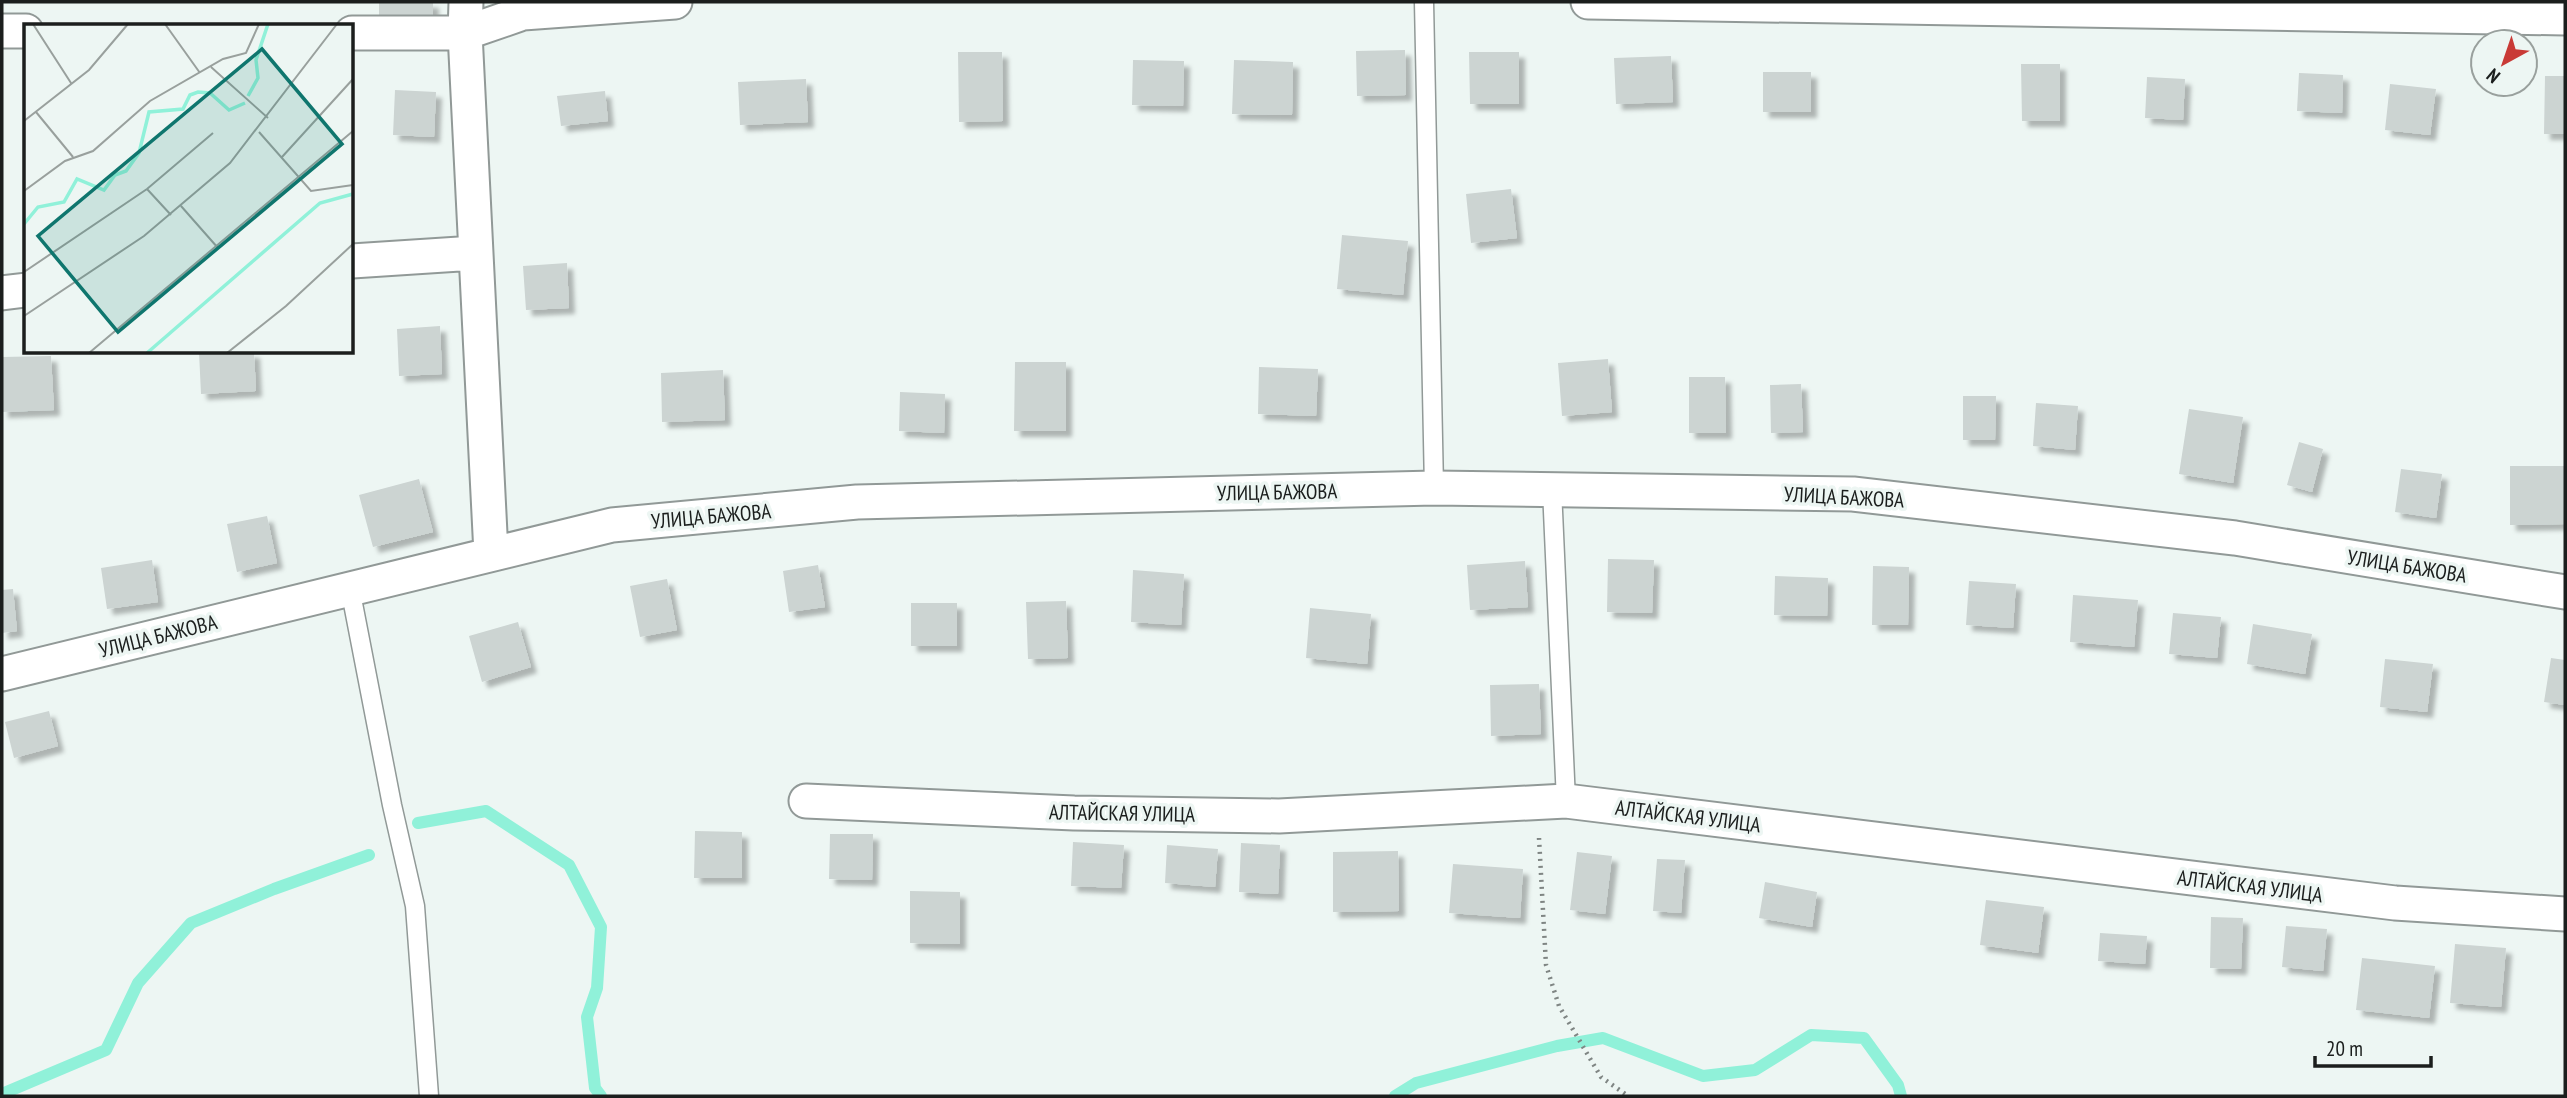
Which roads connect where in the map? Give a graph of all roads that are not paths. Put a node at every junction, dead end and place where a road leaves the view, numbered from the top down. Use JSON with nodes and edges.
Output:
{"nodes":[{"id":1,"x":675,"y":2,"type":"edge"},
{"id":2,"x":1424,"y":2,"type":"edge"},
{"id":3,"x":1588,"y":2,"type":"edge"},
{"id":4,"x":465,"y":18,"type":"edge"},
{"id":5,"x":2565,"y":18,"type":"edge"},
{"id":6,"x":2,"y":31,"type":"edge"},
{"id":7,"x":24,"y":31,"type":"edge"},
{"id":8,"x":354,"y":33,"type":"edge"},
{"id":9,"x":475,"y":253,"type":"junction"},
{"id":10,"x":354,"y":261,"type":"edge"},
{"id":11,"x":24,"y":289,"type":"edge"},
{"id":12,"x":2,"y":293,"type":"edge"},
{"id":13,"x":1434,"y":488,"type":"junction"},
{"id":14,"x":1552,"y":489,"type":"junction"},
{"id":15,"x":491,"y":554,"type":"junction"},
{"id":16,"x":350,"y":589,"type":"junction"},
{"id":17,"x":2565,"y":592,"type":"edge"},
{"id":18,"x":2,"y":674,"type":"edge"},
{"id":19,"x":806,"y":802,"type":"dead end"},
{"id":20,"x":1552,"y":802,"type":"junction"},
{"id":21,"x":2565,"y":914,"type":"edge"},
{"id":22,"x":429,"y":1096,"type":"edge"}],
"edges":[{"from":1,"to":4,"type":"street"},
{"from":2,"to":13,"type":"lane"},
{"from":3,"to":5,"type":"street"},
{"from":4,"to":8,"type":"street"},
{"from":4,"to":9,"type":"street"},
{"from":6,"to":7,"type":"street"},
{"from":9,"to":10,"type":"street"},
{"from":9,"to":15,"type":"street"},
{"from":11,"to":12,"type":"street"},
{"from":13,"to":14,"type":"street","name":"УЛИЦА БАЖОВА"},
{"from":13,"to":15,"type":"street","name":"УЛИЦА БАЖОВА"},
{"from":14,"to":17,"type":"street","name":"УЛИЦА БАЖОВА"},
{"from":14,"to":20,"type":"lane"},
{"from":15,"to":16,"type":"street","name":"УЛИЦА БАЖОВА"},
{"from":16,"to":18,"type":"street","name":"УЛИЦА БАЖОВА"},
{"from":16,"to":22,"type":"lane"},
{"from":19,"to":20,"type":"street","name":"АЛТАЙСКАЯ УЛИЦА"},
{"from":20,"to":21,"type":"street","name":"АЛТАЙСКАЯ УЛИЦА"}]}
